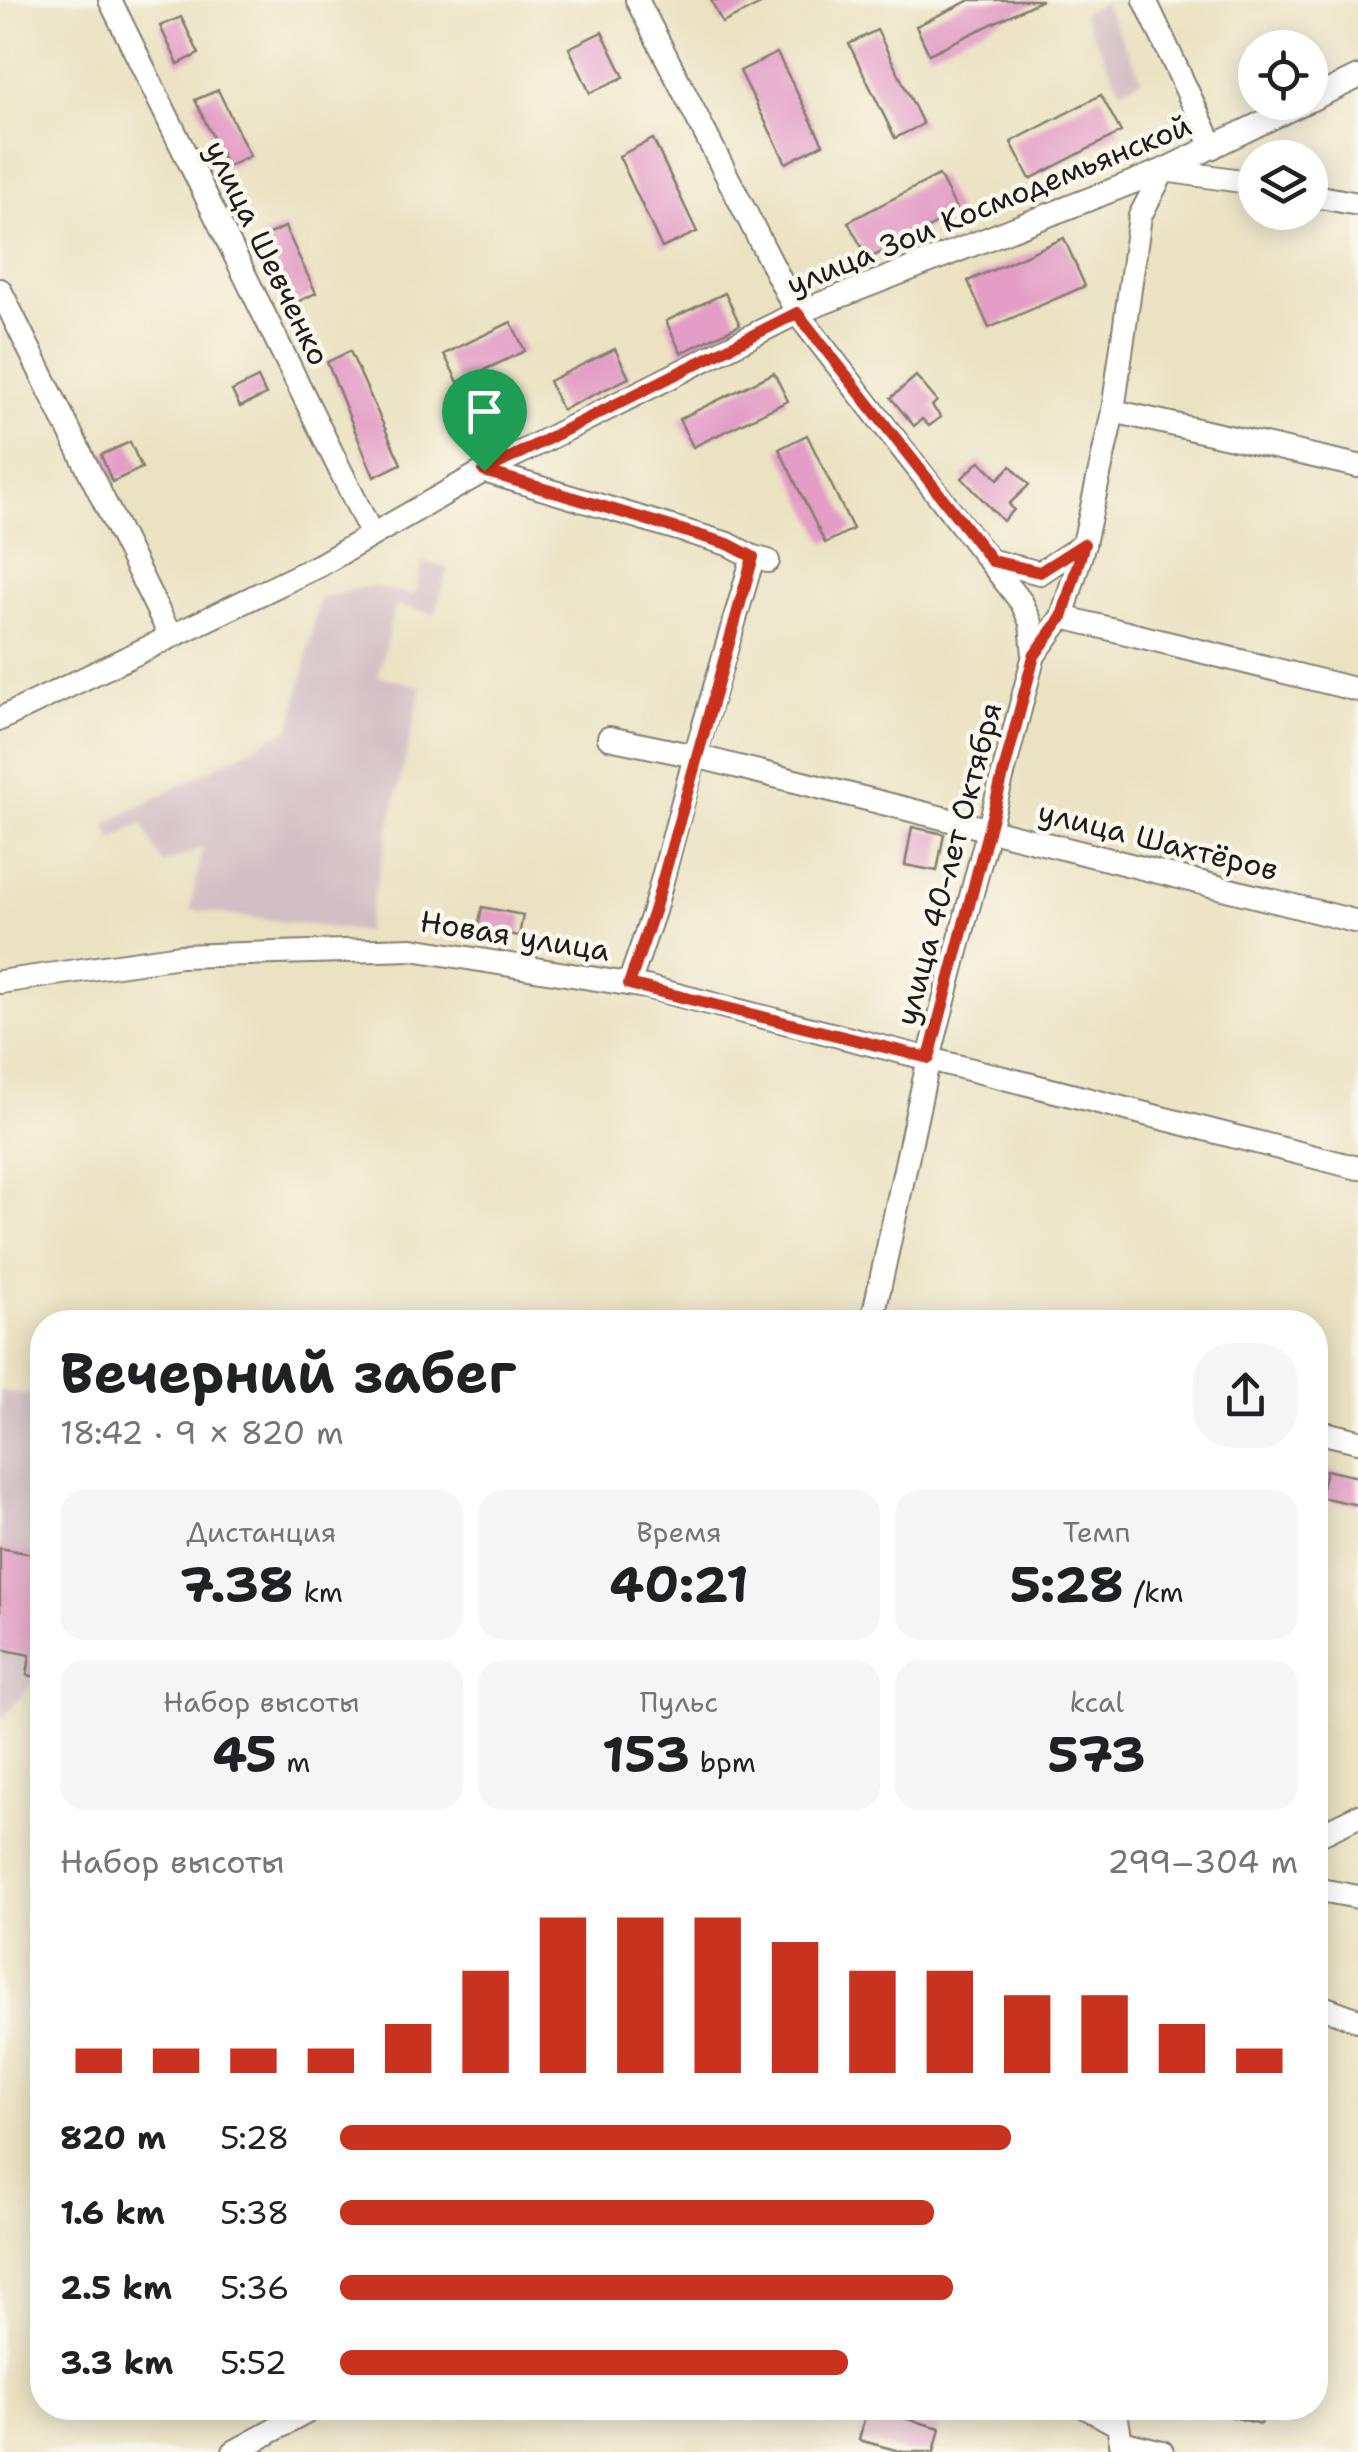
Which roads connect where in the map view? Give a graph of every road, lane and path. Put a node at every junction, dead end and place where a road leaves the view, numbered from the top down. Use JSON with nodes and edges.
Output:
{"nodes":[{"id":1,"x":110,"y":0,"type":"edge"},
{"id":2,"x":637,"y":0,"type":"edge"},
{"id":3,"x":1145,"y":0,"type":"edge"},
{"id":4,"x":1358,"y":77,"type":"edge"},
{"id":5,"x":1328,"y":91,"type":"edge"},
{"id":6,"x":1270,"y":120,"type":"edge"},
{"id":7,"x":1213,"y":148,"type":"junction"},
{"id":8,"x":1164,"y":170,"type":"junction"},
{"id":9,"x":1238,"y":181,"type":"edge"},
{"id":10,"x":1328,"y":199,"type":"edge"},
{"id":11,"x":1358,"y":204,"type":"edge"},
{"id":12,"x":0,"y":290,"type":"edge"},
{"id":13,"x":797,"y":313,"type":"junction"},
{"id":14,"x":1113,"y":411,"type":"junction"},
{"id":15,"x":1358,"y":466,"type":"edge"},
{"id":16,"x":484,"y":471,"type":"junction"},
{"id":17,"x":371,"y":533,"type":"junction"},
{"id":18,"x":1084,"y":544,"type":"junction"},
{"id":19,"x":992,"y":561,"type":"junction"},
{"id":20,"x":1062,"y":617,"type":"junction"},
{"id":21,"x":170,"y":635,"type":"junction"},
{"id":22,"x":1034,"y":656,"type":"junction"},
{"id":23,"x":1358,"y":690,"type":"edge"},
{"id":24,"x":0,"y":719,"type":"edge"},
{"id":25,"x":609,"y":738,"type":"dead end"},
{"id":26,"x":703,"y":758,"type":"junction"},
{"id":27,"x":990,"y":830,"type":"junction"},
{"id":28,"x":1358,"y":922,"type":"edge"},
{"id":29,"x":0,"y":982,"type":"edge"},
{"id":30,"x":629,"y":984,"type":"junction"},
{"id":31,"x":929,"y":1058,"type":"junction"},
{"id":32,"x":1358,"y":1168,"type":"edge"},
{"id":33,"x":875,"y":1310,"type":"edge"},
{"id":34,"x":1328,"y":1433,"type":"edge"},
{"id":35,"x":1358,"y":1441,"type":"edge"},
{"id":36,"x":1358,"y":1816,"type":"edge"},
{"id":37,"x":1328,"y":1831,"type":"edge"},
{"id":38,"x":1328,"y":1891,"type":"edge"},
{"id":39,"x":1358,"y":1897,"type":"edge"},
{"id":40,"x":1328,"y":2009,"type":"edge"},
{"id":41,"x":1358,"y":2020,"type":"edge"},
{"id":42,"x":292,"y":2420,"type":"edge"},
{"id":43,"x":1109,"y":2420,"type":"edge"},
{"id":44,"x":1126,"y":2420,"type":"edge"},
{"id":45,"x":1120,"y":2447,"type":"edge"},
{"id":46,"x":234,"y":2452,"type":"edge"},
{"id":47,"x":1162,"y":2452,"type":"edge"}],
"edges":[{"from":1,"to":17,"type":"street","name":"улица Шевченко"},
{"from":2,"to":13,"type":"street","name":"улица 40-лет Октября"},
{"from":3,"to":7,"type":"street"},
{"from":4,"to":5,"type":"street","name":"улица Зои Космодемьянской"},
{"from":6,"to":7,"type":"street","name":"улица Зои Космодемьянской"},
{"from":7,"to":8,"type":"street","name":"улица Зои Космодемьянской"},
{"from":8,"to":9,"type":"street"},
{"from":8,"to":13,"type":"street","name":"улица Зои Космодемьянской"},
{"from":8,"to":14,"type":"street","name":"улица 40-лет Октября"},
{"from":10,"to":11,"type":"street"},
{"from":12,"to":21,"type":"street"},
{"from":13,"to":16,"type":"street","name":"улица Зои Космодемьянской"},
{"from":13,"to":19,"type":"street","name":"улица 40-лет Октября"},
{"from":14,"to":15,"type":"street"},
{"from":14,"to":18,"type":"street","name":"улица 40-лет Октября"},
{"from":16,"to":17,"type":"street","name":"улица Зои Космодемьянской"},
{"from":16,"to":26,"type":"street"},
{"from":17,"to":21,"type":"street","name":"улица Зои Космодемьянской"},
{"from":18,"to":19,"type":"street"},
{"from":18,"to":20,"type":"street","name":"улица 40-лет Октября"},
{"from":19,"to":22,"type":"street","name":"улица 40-лет Октября"},
{"from":20,"to":22,"type":"street","name":"улица 40-лет Октября"},
{"from":20,"to":23,"type":"street"},
{"from":21,"to":24,"type":"street","name":"улица Зои Космодемьянской"},
{"from":22,"to":27,"type":"street","name":"улица 40-лет Октября"},
{"from":25,"to":26,"type":"street","name":"улица Шахтёров"},
{"from":26,"to":27,"type":"street","name":"улица Шахтёров"},
{"from":26,"to":30,"type":"street"},
{"from":27,"to":28,"type":"street","name":"улица Шахтёров"},
{"from":27,"to":31,"type":"street","name":"улица 40-лет Октября"},
{"from":29,"to":30,"type":"street","name":"Новая улица"},
{"from":30,"to":31,"type":"street","name":"Новая улица"},
{"from":31,"to":32,"type":"street","name":"Новая улица"},
{"from":31,"to":33,"type":"street","name":"улица 40-лет Октября"},
{"from":34,"to":35,"type":"street"},
{"from":36,"to":37,"type":"street"},
{"from":38,"to":39,"type":"street"},
{"from":40,"to":41,"type":"street"},
{"from":42,"to":46,"type":"street"},
{"from":43,"to":45,"type":"street"},
{"from":44,"to":45,"type":"street"},
{"from":45,"to":47,"type":"street"}]}
